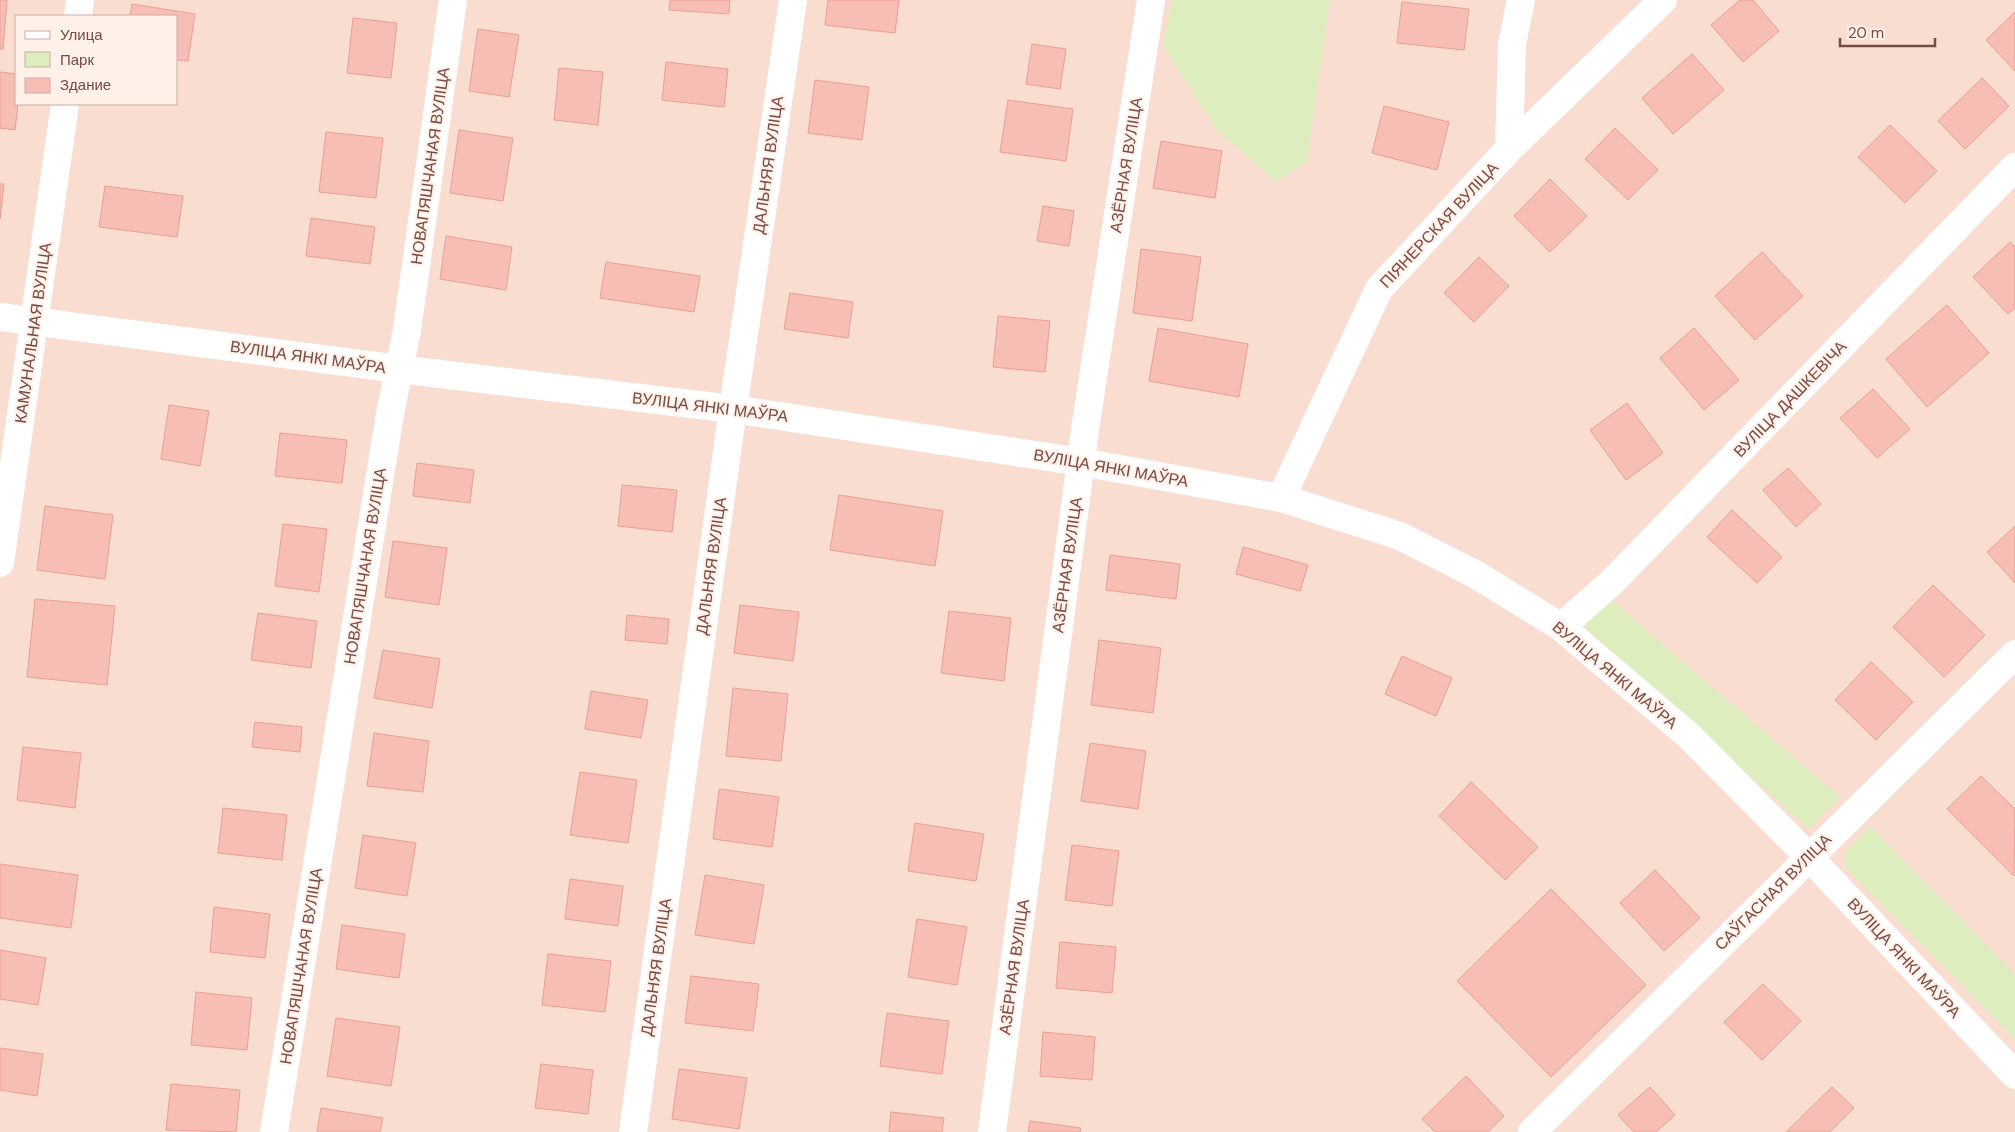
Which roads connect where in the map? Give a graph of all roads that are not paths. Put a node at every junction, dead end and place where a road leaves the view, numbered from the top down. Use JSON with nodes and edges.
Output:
{"nodes":[{"id":1,"x":80,"y":0,"type":"edge"},
{"id":2,"x":453,"y":0,"type":"edge"},
{"id":3,"x":793,"y":0,"type":"edge"},
{"id":4,"x":1151,"y":0,"type":"edge"},
{"id":5,"x":1521,"y":0,"type":"edge"},
{"id":6,"x":1663,"y":0,"type":"edge"},
{"id":7,"x":78,"y":15,"type":"edge"},
{"id":8,"x":65,"y":105,"type":"edge"},
{"id":9,"x":1510,"y":149,"type":"junction"},
{"id":10,"x":2015,"y":167,"type":"edge"},
{"id":11,"x":0,"y":317,"type":"edge"},
{"id":12,"x":35,"y":321,"type":"junction"},
{"id":13,"x":399,"y":369,"type":"junction"},
{"id":14,"x":733,"y":409,"type":"junction"},
{"id":15,"x":1081,"y":462,"type":"junction"},
{"id":16,"x":1281,"y":498,"type":"junction"},
{"id":17,"x":0,"y":563,"type":"edge"},
{"id":18,"x":1561,"y":627,"type":"junction"},
{"id":19,"x":2015,"y":654,"type":"edge"},
{"id":20,"x":1809,"y":857,"type":"junction"},
{"id":21,"x":2015,"y":1075,"type":"edge"},
{"id":22,"x":274,"y":1132,"type":"edge"},
{"id":23,"x":633,"y":1132,"type":"edge"},
{"id":24,"x":992,"y":1132,"type":"edge"},
{"id":25,"x":1532,"y":1132,"type":"edge"}],
"edges":[{"from":1,"to":7,"type":"street"},
{"from":2,"to":13,"type":"street","name":"НОВАПЯШЧАНАЯ ВУЛІЦА"},
{"from":3,"to":14,"type":"street","name":"ДАЛЬНЯЯ ВУЛІЦА"},
{"from":4,"to":15,"type":"street","name":"АЗЁРНАЯ ВУЛІЦА"},
{"from":5,"to":9,"type":"street"},
{"from":6,"to":9,"type":"street","name":"ПІЯНЕРСКАЯ ВУЛІЦА"},
{"from":8,"to":12,"type":"street","name":"КАМУНАЛЬНАЯ ВУЛІЦА"},
{"from":9,"to":16,"type":"street","name":"ПІЯНЕРСКАЯ ВУЛІЦА"},
{"from":10,"to":18,"type":"street","name":"ВУЛІЦА ДАШКЕВІЧА"},
{"from":11,"to":12,"type":"street","name":"ВУЛІЦА ЯНКІ МАЎРА"},
{"from":12,"to":13,"type":"street","name":"ВУЛІЦА ЯНКІ МАЎРА"},
{"from":12,"to":17,"type":"street","name":"КАМУНАЛЬНАЯ ВУЛІЦА"},
{"from":13,"to":14,"type":"street","name":"ВУЛІЦА ЯНКІ МАЎРА"},
{"from":13,"to":22,"type":"street","name":"НОВАПЯШЧАНАЯ ВУЛІЦА"},
{"from":14,"to":15,"type":"street","name":"ВУЛІЦА ЯНКІ МАЎРА"},
{"from":14,"to":23,"type":"street","name":"ДАЛЬНЯЯ ВУЛІЦА"},
{"from":15,"to":16,"type":"street","name":"ВУЛІЦА ЯНКІ МАЎРА"},
{"from":15,"to":24,"type":"street","name":"АЗЁРНАЯ ВУЛІЦА"},
{"from":16,"to":18,"type":"street","name":"ВУЛІЦА ЯНКІ МАЎРА"},
{"from":18,"to":20,"type":"street","name":"ВУЛІЦА ЯНКІ МАЎРА"},
{"from":19,"to":20,"type":"street","name":"САЎГАСНАЯ ВУЛІЦА"},
{"from":20,"to":21,"type":"street","name":"ВУЛІЦА ЯНКІ МАЎРА"},
{"from":20,"to":25,"type":"street","name":"САЎГАСНАЯ ВУЛІЦА"}]}
